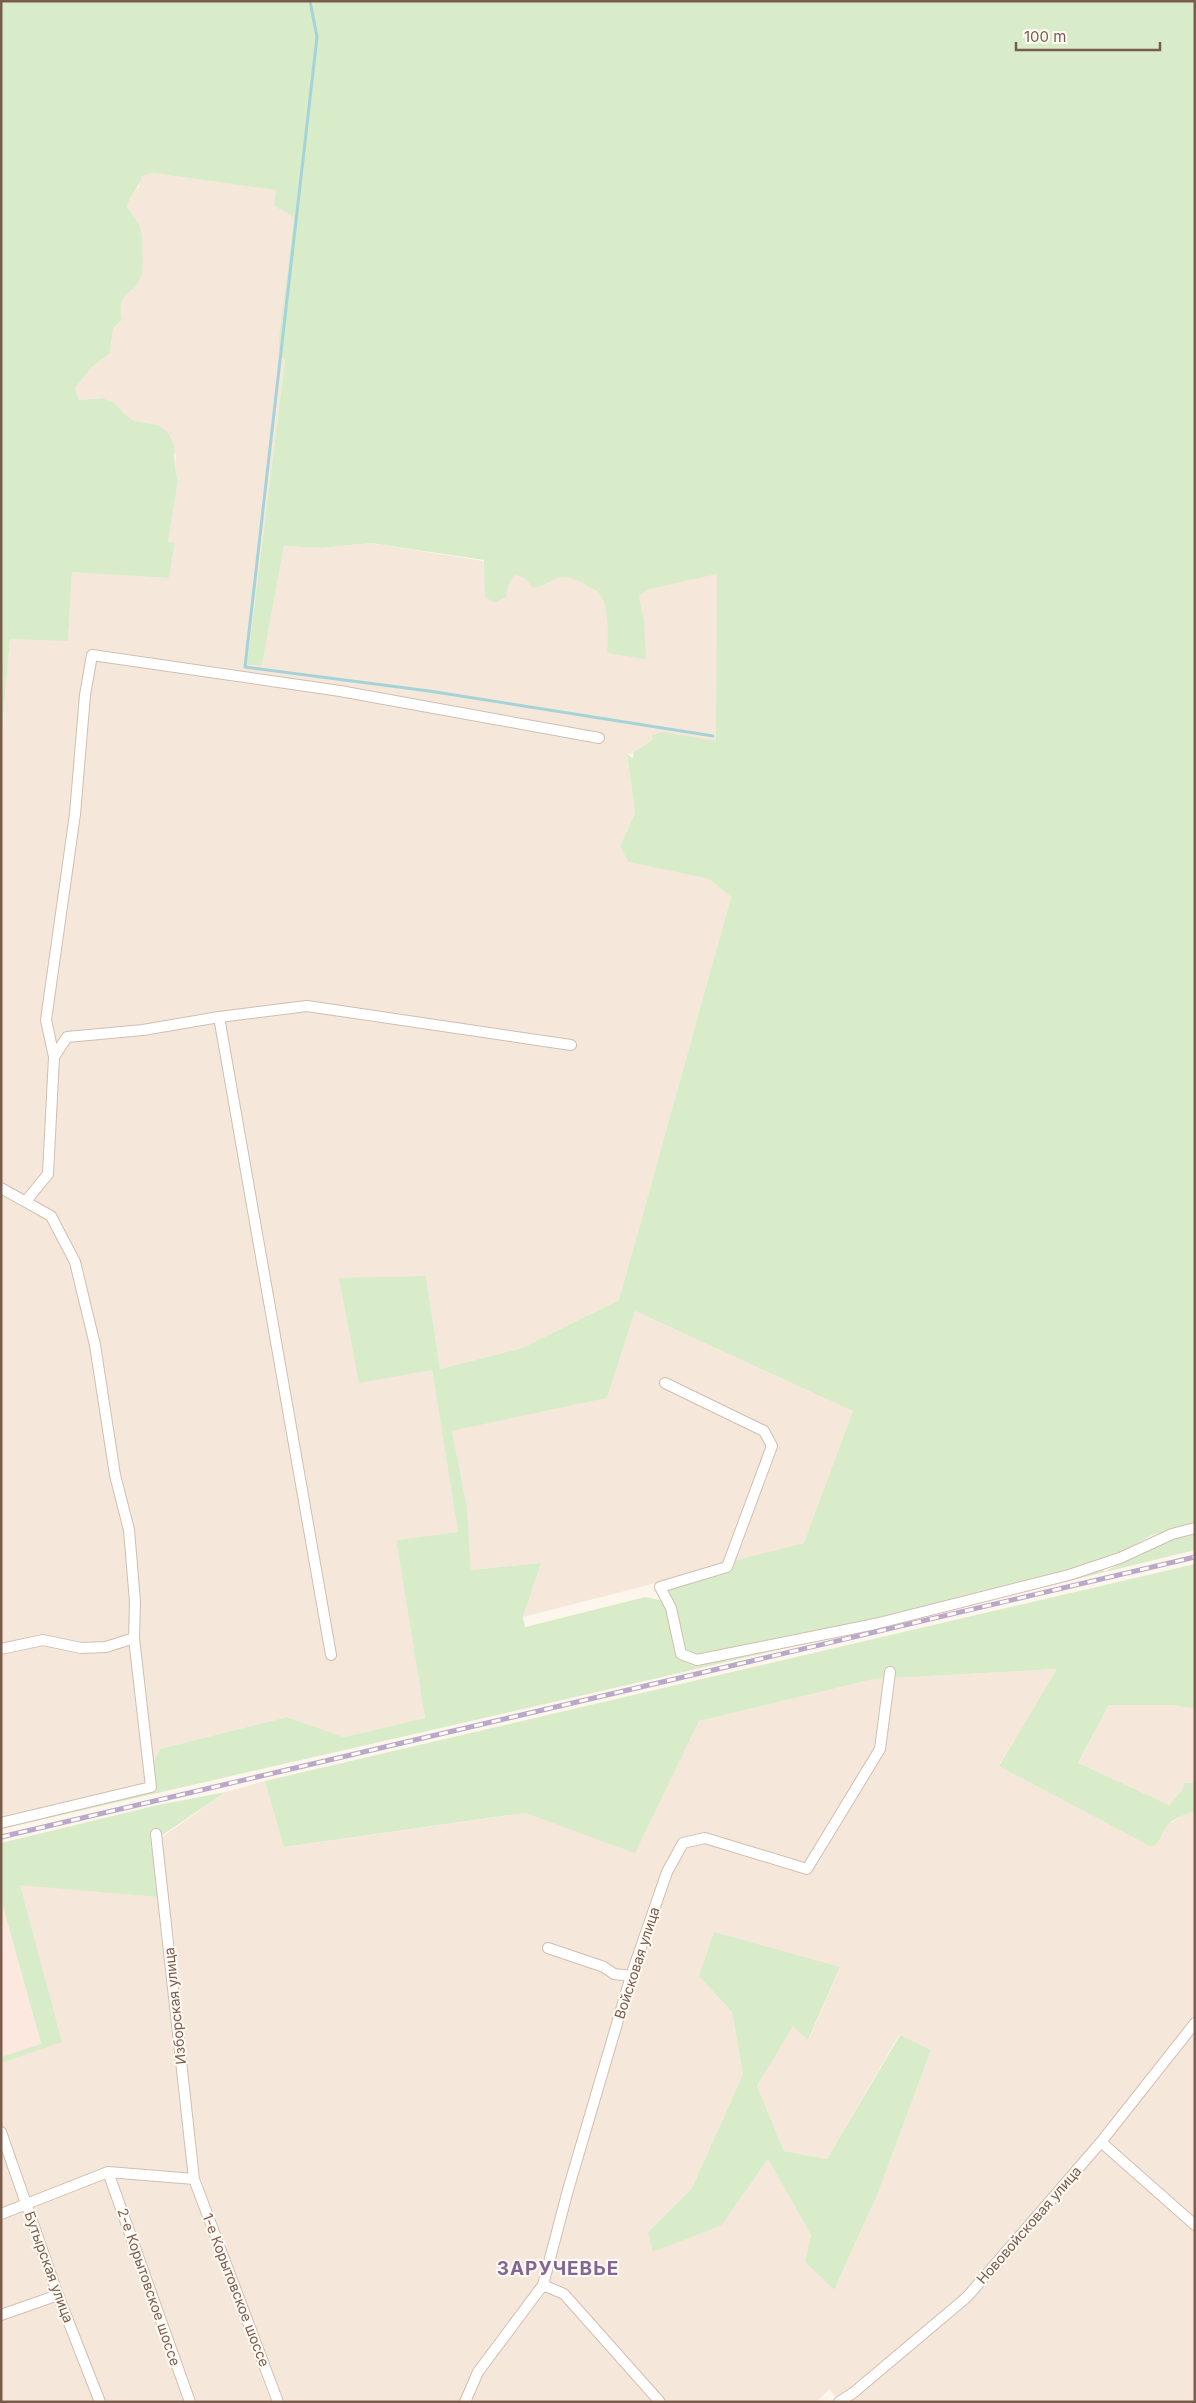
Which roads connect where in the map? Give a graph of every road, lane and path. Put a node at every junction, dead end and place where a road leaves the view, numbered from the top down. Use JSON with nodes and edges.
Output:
{"nodes":[{"id":1,"x":600,"y":738,"type":"dead end"},
{"id":2,"x":220,"y":1016,"type":"junction"},
{"id":3,"x":572,"y":1045,"type":"dead end"},
{"id":4,"x":54,"y":1057,"type":"junction"},
{"id":5,"x":1,"y":1188,"type":"edge"},
{"id":6,"x":26,"y":1201,"type":"junction"},
{"id":7,"x":665,"y":1383,"type":"dead end"},
{"id":8,"x":1195,"y":1528,"type":"edge"},
{"id":9,"x":134,"y":1638,"type":"junction"},
{"id":10,"x":1,"y":1649,"type":"edge"},
{"id":11,"x":331,"y":1655,"type":"dead end"},
{"id":12,"x":890,"y":1672,"type":"dead end"},
{"id":13,"x":1,"y":1823,"type":"edge"},
{"id":14,"x":156,"y":1834,"type":"dead end"},
{"id":15,"x":548,"y":1948,"type":"dead end"},
{"id":16,"x":631,"y":1976,"type":"junction"},
{"id":17,"x":1193,"y":2028,"type":"edge"},
{"id":18,"x":1,"y":2132,"type":"edge"},
{"id":19,"x":1101,"y":2142,"type":"junction"},
{"id":20,"x":108,"y":2172,"type":"junction"},
{"id":21,"x":194,"y":2178,"type":"junction"},
{"id":22,"x":27,"y":2205,"type":"junction"},
{"id":23,"x":1,"y":2214,"type":"edge"},
{"id":24,"x":1195,"y":2225,"type":"edge"},
{"id":25,"x":543,"y":2285,"type":"junction"},
{"id":26,"x":58,"y":2295,"type":"junction"},
{"id":27,"x":1,"y":2315,"type":"edge"},
{"id":28,"x":840,"y":2401,"type":"edge"},
{"id":29,"x":100,"y":2402,"type":"edge"},
{"id":30,"x":190,"y":2402,"type":"edge"},
{"id":31,"x":278,"y":2402,"type":"edge"},
{"id":32,"x":465,"y":2402,"type":"edge"},
{"id":33,"x":660,"y":2402,"type":"edge"}],
"edges":[{"from":1,"to":4,"type":"street"},
{"from":2,"to":3,"type":"street"},
{"from":2,"to":4,"type":"street"},
{"from":2,"to":11,"type":"street"},
{"from":4,"to":6,"type":"street"},
{"from":5,"to":6,"type":"street"},
{"from":6,"to":9,"type":"street"},
{"from":7,"to":8,"type":"street"},
{"from":9,"to":10,"type":"street"},
{"from":9,"to":13,"type":"street"},
{"from":12,"to":16,"type":"street","name":"Войсковая улица"},
{"from":14,"to":21,"type":"street","name":"Изборская улица"},
{"from":15,"to":16,"type":"street"},
{"from":16,"to":25,"type":"street","name":"Войсковая улица"},
{"from":17,"to":19,"type":"street","name":"Нововойсковая улица"},
{"from":18,"to":22,"type":"street","name":"Бутырская улица"},
{"from":19,"to":24,"type":"street"},
{"from":19,"to":28,"type":"street","name":"Нововойсковая улица"},
{"from":20,"to":21,"type":"street"},
{"from":20,"to":22,"type":"street"},
{"from":20,"to":30,"type":"street","name":"2-е Корытовское шоссе"},
{"from":21,"to":31,"type":"street","name":"1-е Корытовское шоссе"},
{"from":22,"to":23,"type":"street"},
{"from":22,"to":26,"type":"street","name":"Бутырская улица"},
{"from":25,"to":32,"type":"street","name":"Войсковая улица"},
{"from":25,"to":33,"type":"street"},
{"from":26,"to":27,"type":"street"},
{"from":26,"to":29,"type":"street","name":"Бутырская улица"}]}
